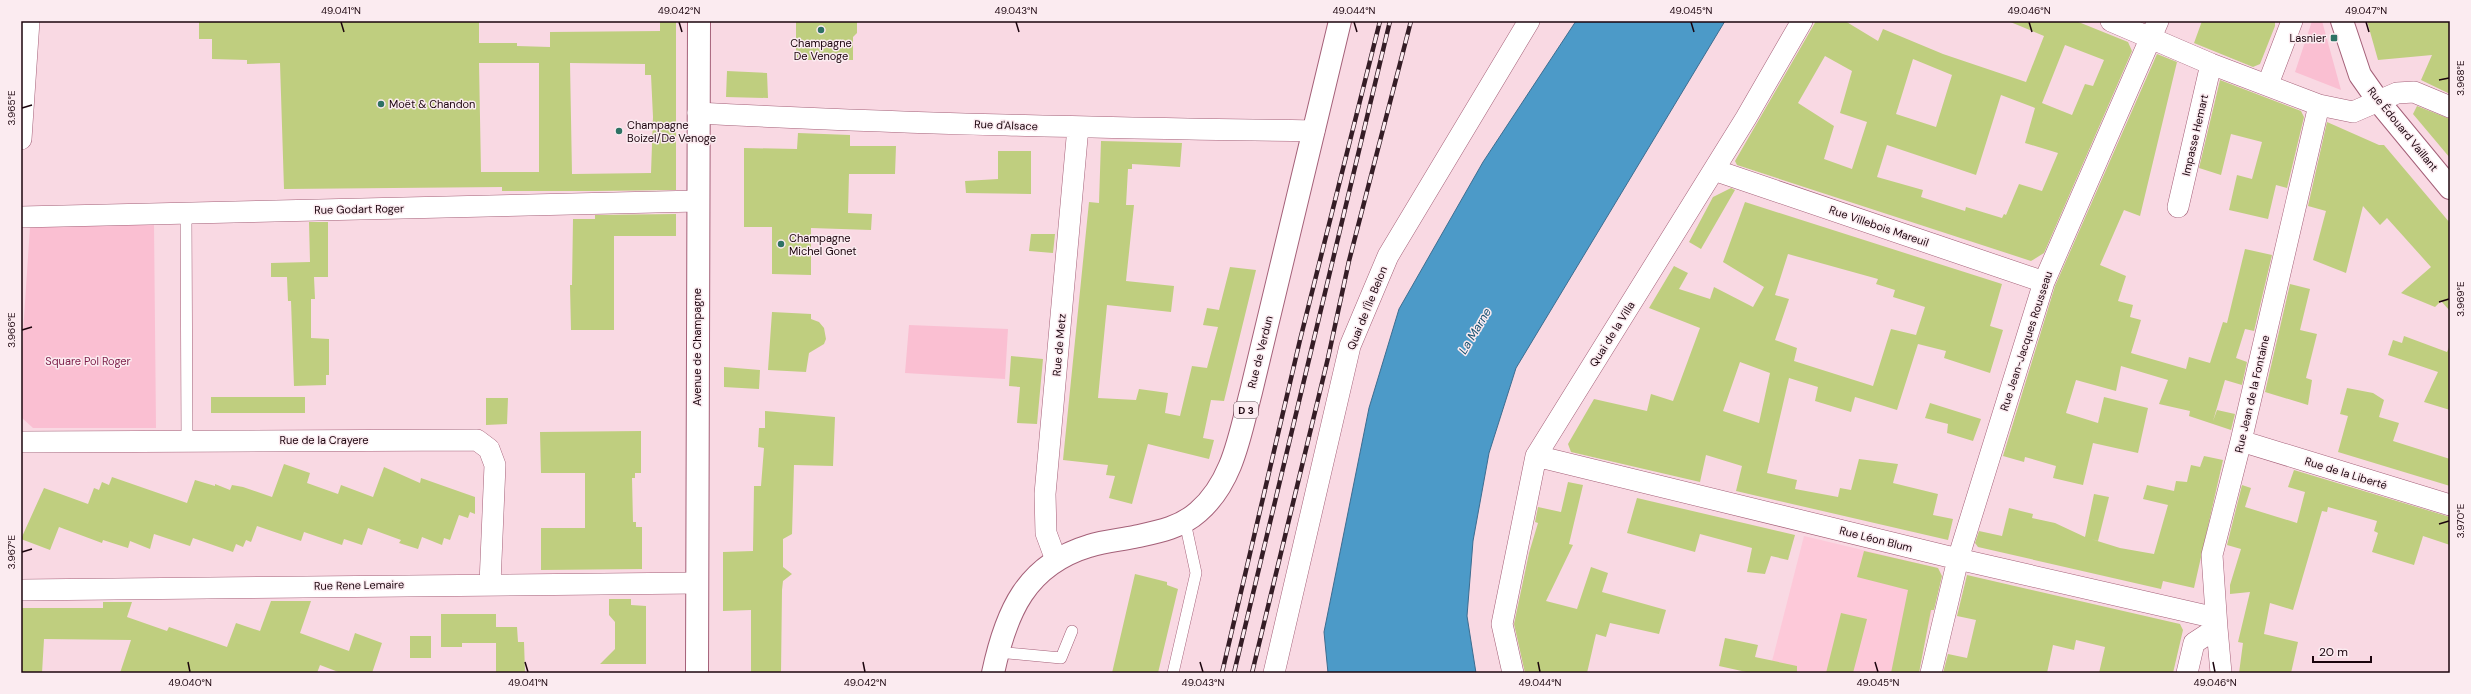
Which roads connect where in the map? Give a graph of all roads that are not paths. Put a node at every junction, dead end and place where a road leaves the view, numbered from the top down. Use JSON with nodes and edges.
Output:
{"nodes":[{"id":1,"x":29,"y":21,"type":"edge"},
{"id":2,"x":699,"y":21,"type":"edge"},
{"id":3,"x":1340,"y":21,"type":"edge"},
{"id":4,"x":1529,"y":21,"type":"edge"},
{"id":5,"x":1802,"y":21,"type":"edge"},
{"id":6,"x":2111,"y":21,"type":"edge"},
{"id":7,"x":2292,"y":21,"type":"edge"},
{"id":8,"x":2342,"y":21,"type":"edge"},
{"id":9,"x":2154,"y":29,"type":"edge"},
{"id":10,"x":2211,"y":64,"type":"junction"},
{"id":11,"x":2268,"y":84,"type":"junction"},
{"id":12,"x":2379,"y":102,"type":"junction"},
{"id":13,"x":2319,"y":105,"type":"junction"},
{"id":14,"x":2450,"y":107,"type":"edge"},
{"id":15,"x":698,"y":113,"type":"junction"},
{"id":16,"x":1078,"y":127,"type":"junction"},
{"id":17,"x":1314,"y":131,"type":"junction"},
{"id":18,"x":21,"y":139,"type":"edge"},
{"id":19,"x":1714,"y":170,"type":"junction"},
{"id":20,"x":2450,"y":188,"type":"edge"},
{"id":21,"x":698,"y":201,"type":"junction"},
{"id":22,"x":2178,"y":207,"type":"dead end"},
{"id":23,"x":186,"y":213,"type":"junction"},
{"id":24,"x":21,"y":217,"type":"edge"},
{"id":25,"x":2044,"y":282,"type":"junction"},
{"id":26,"x":187,"y":441,"type":"junction"},
{"id":27,"x":2241,"y":441,"type":"junction"},
{"id":28,"x":21,"y":442,"type":"edge"},
{"id":29,"x":1536,"y":456,"type":"junction"},
{"id":30,"x":2450,"y":505,"type":"edge"},
{"id":31,"x":1185,"y":522,"type":"junction"},
{"id":32,"x":1958,"y":559,"type":"junction"},
{"id":33,"x":1056,"y":560,"type":"junction"},
{"id":34,"x":697,"y":583,"type":"junction"},
{"id":35,"x":490,"y":584,"type":"junction"},
{"id":36,"x":21,"y":590,"type":"edge"},
{"id":37,"x":2217,"y":623,"type":"junction"},
{"id":38,"x":1072,"y":631,"type":"dead end"},
{"id":39,"x":998,"y":652,"type":"junction"},
{"id":40,"x":697,"y":673,"type":"edge"},
{"id":41,"x":993,"y":673,"type":"edge"},
{"id":42,"x":1173,"y":673,"type":"edge"},
{"id":43,"x":1274,"y":673,"type":"edge"},
{"id":44,"x":1513,"y":673,"type":"edge"},
{"id":45,"x":1931,"y":673,"type":"edge"},
{"id":46,"x":2187,"y":673,"type":"edge"},
{"id":47,"x":2221,"y":673,"type":"edge"}],
"edges":[{"from":1,"to":18,"type":"street"},
{"from":2,"to":15,"type":"main road","name":"Avenue de Champagne"},
{"from":3,"to":17,"type":"main road","name":"Rue de Verdun","number":"D 3"},
{"from":4,"to":43,"type":"street","name":"Quai de l'Île Belon"},
{"from":5,"to":19,"type":"street","name":"Quai de la Villa"},
{"from":6,"to":9,"type":"street"},
{"from":7,"to":11,"type":"street"},
{"from":8,"to":12,"type":"main road","name":"Rue Édouard Vaillant"},
{"from":9,"to":10,"type":"street"},
{"from":9,"to":25,"type":"street","name":"Rue Jean-Jacques Rousseau"},
{"from":10,"to":11,"type":"street"},
{"from":10,"to":22,"type":"street","name":"Impasse Hemart"},
{"from":11,"to":13,"type":"street"},
{"from":12,"to":13,"type":"street"},
{"from":12,"to":14,"type":"street"},
{"from":12,"to":20,"type":"main road","name":"Rue Édouard Vaillant"},
{"from":13,"to":27,"type":"street","name":"Rue Jean de la Fontaine"},
{"from":15,"to":16,"type":"street","name":"Rue d'Alsace"},
{"from":15,"to":21,"type":"main road","name":"Avenue de Champagne"},
{"from":16,"to":17,"type":"street","name":"Rue d'Alsace"},
{"from":16,"to":33,"type":"street","name":"Rue de Metz"},
{"from":17,"to":31,"type":"main road","name":"Rue de Verdun","number":"D 3"},
{"from":19,"to":25,"type":"street","name":"Rue Villebois Mareuil"},
{"from":19,"to":29,"type":"street","name":"Quai de la Villa"},
{"from":21,"to":23,"type":"street","name":"Rue Godart Roger"},
{"from":21,"to":34,"type":"main road","name":"Avenue de Champagne"},
{"from":23,"to":24,"type":"street","name":"Rue Godart Roger"},
{"from":23,"to":26,"type":"lane"},
{"from":25,"to":32,"type":"street","name":"Rue Jean-Jacques Rousseau"},
{"from":26,"to":28,"type":"street","name":"Rue de la Crayere"},
{"from":26,"to":35,"type":"street","name":"Rue de la Crayere"},
{"from":27,"to":30,"type":"street","name":"Rue de la Liberté"},
{"from":27,"to":37,"type":"street","name":"Rue Jean de la Fontaine"},
{"from":29,"to":32,"type":"street","name":"Rue Léon Blum"},
{"from":29,"to":44,"type":"street","name":"Quai de la Villa"},
{"from":31,"to":33,"type":"main road","name":"Rue de Verdun","number":"D 3"},
{"from":31,"to":42,"type":"lane"},
{"from":32,"to":37,"type":"street","name":"Rue Léon Blum"},
{"from":32,"to":45,"type":"street","name":"Rue Jean-Jacques Rousseau"},
{"from":33,"to":39,"type":"main road","name":"Rue de Verdun","number":"D 3"},
{"from":34,"to":35,"type":"street","name":"Rue Rene Lemaire"},
{"from":34,"to":40,"type":"main road","name":"Avenue de Champagne"},
{"from":35,"to":36,"type":"street","name":"Rue Rene Lemaire"},
{"from":37,"to":46,"type":"street"},
{"from":37,"to":47,"type":"street","name":"Rue Jean de la Fontaine"},
{"from":38,"to":39,"type":"lane"},
{"from":39,"to":41,"type":"main road","name":"Rue de Verdun","number":"D 3"}]}
